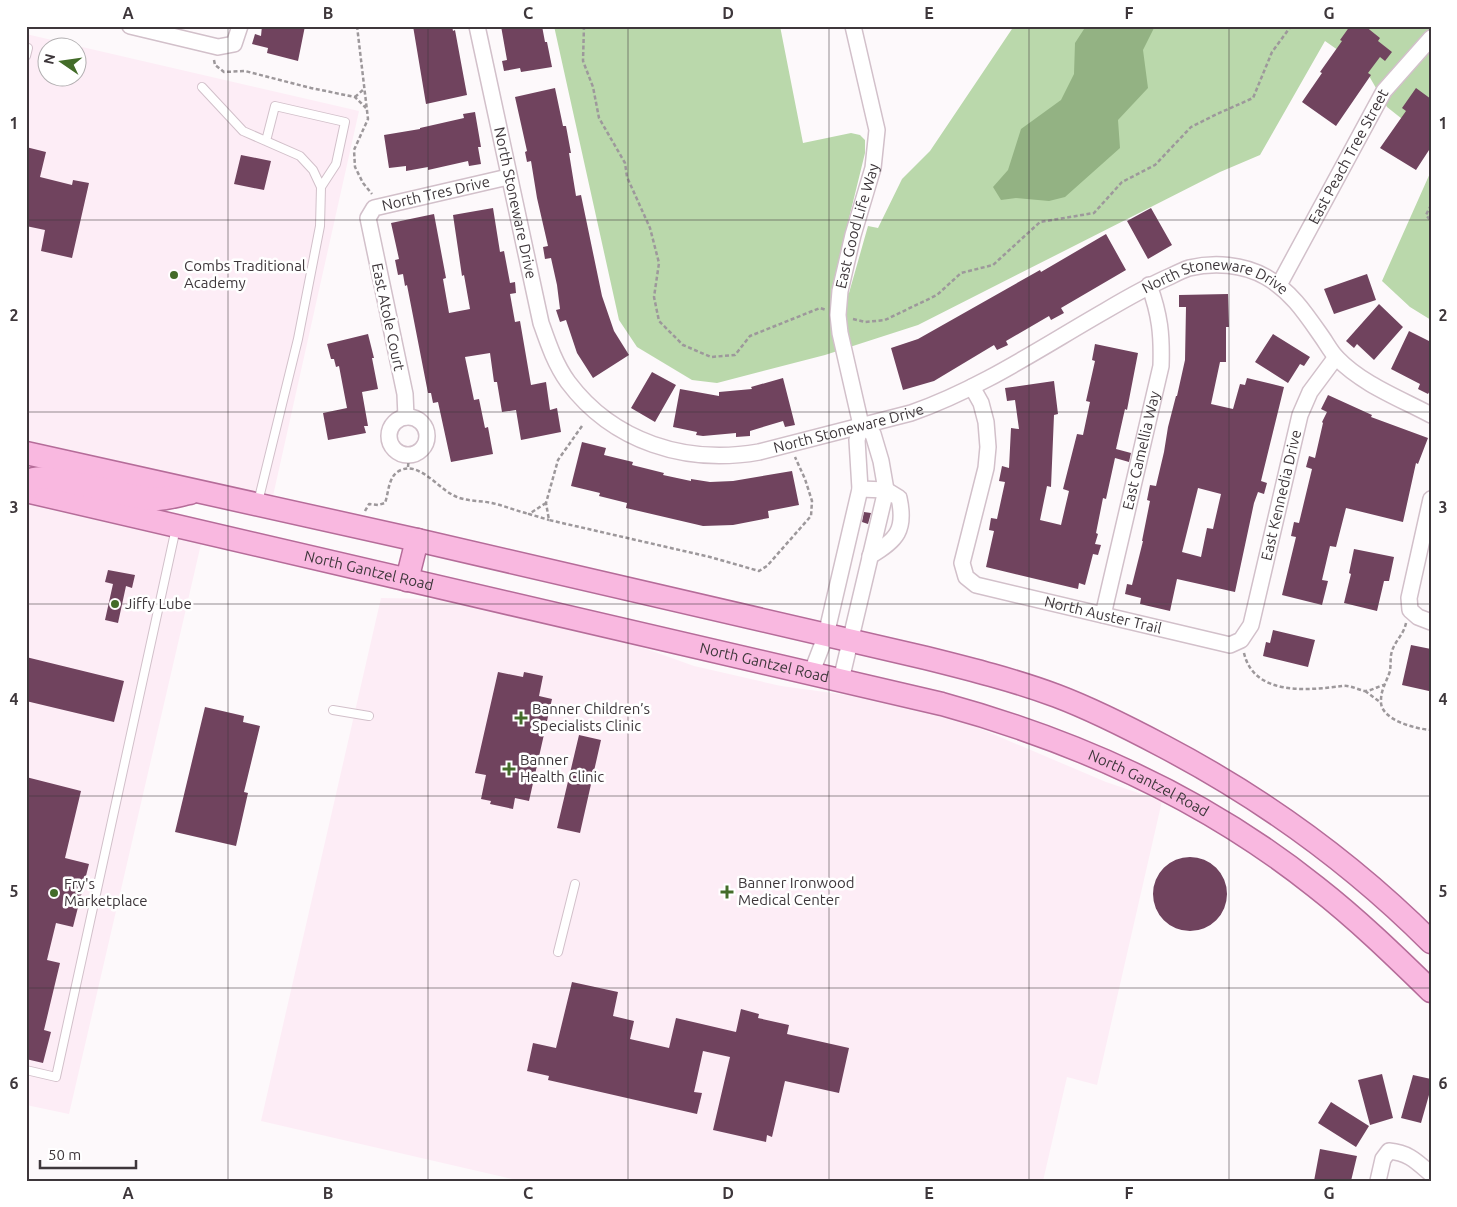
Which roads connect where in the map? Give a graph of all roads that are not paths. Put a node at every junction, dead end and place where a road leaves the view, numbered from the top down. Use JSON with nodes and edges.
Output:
{"nodes":[{"id":1,"x":130,"y":26,"type":"edge"},
{"id":2,"x":240,"y":26,"type":"edge"},
{"id":3,"x":477,"y":26,"type":"edge"},
{"id":4,"x":853,"y":26,"type":"edge"},
{"id":5,"x":1431,"y":38,"type":"edge"},
{"id":6,"x":26,"y":48,"type":"edge"},
{"id":7,"x":26,"y":56,"type":"edge"},
{"id":8,"x":202,"y":87,"type":"dead end"},
{"id":9,"x":266,"y":141,"type":"junction"},
{"id":10,"x":508,"y":177,"type":"junction"},
{"id":11,"x":321,"y":187,"type":"junction"},
{"id":12,"x":371,"y":213,"type":"joint"},
{"id":13,"x":1149,"y":285,"type":"junction"},
{"id":14,"x":1279,"y":285,"type":"junction"},
{"id":15,"x":1336,"y":357,"type":"junction"},
{"id":16,"x":972,"y":387,"type":"junction"},
{"id":17,"x":1431,"y":414,"type":"edge"},
{"id":18,"x":406,"y":417,"type":"junction"},
{"id":19,"x":861,"y":425,"type":"junction"},
{"id":20,"x":29,"y":457,"type":"edge"},
{"id":21,"x":860,"y":489,"type":"junction"},
{"id":22,"x":886,"y":490,"type":"junction"},
{"id":23,"x":26,"y":491,"type":"edge"},
{"id":24,"x":200,"y":491,"type":"junction"},
{"id":25,"x":1431,"y":499,"type":"edge"},
{"id":26,"x":257,"y":504,"type":"junction"},
{"id":27,"x":176,"y":527,"type":"junction"},
{"id":28,"x":417,"y":540,"type":"junction"},
{"id":29,"x":870,"y":556,"type":"junction"},
{"id":30,"x":407,"y":580,"type":"junction"},
{"id":31,"x":1103,"y":615,"type":"junction"},
{"id":32,"x":1431,"y":622,"type":"edge"},
{"id":33,"x":826,"y":635,"type":"junction"},
{"id":34,"x":849,"y":640,"type":"junction"},
{"id":35,"x":1241,"y":640,"type":"joint"},
{"id":36,"x":811,"y":674,"type":"junction"},
{"id":37,"x":841,"y":680,"type":"junction"},
{"id":38,"x":333,"y":710,"type":"dead end"},
{"id":39,"x":369,"y":716,"type":"dead end"},
{"id":40,"x":575,"y":884,"type":"dead end"},
{"id":41,"x":1431,"y":942,"type":"edge"},
{"id":42,"x":558,"y":952,"type":"dead end"},
{"id":43,"x":1431,"y":991,"type":"edge"},
{"id":44,"x":26,"y":1070,"type":"edge"},
{"id":45,"x":1431,"y":1174,"type":"edge"},
{"id":46,"x":1378,"y":1181,"type":"edge"}],
"edges":[{"from":1,"to":2,"type":"street"},
{"from":3,"to":10,"type":"street","name":"North Stoneware Drive"},
{"from":4,"to":19,"type":"street","name":"East Good Life Way"},
{"from":5,"to":14,"type":"street","name":"East Peach Tree Street"},
{"from":6,"to":7,"type":"lane"},
{"from":8,"to":9,"type":"lane"},
{"from":9,"to":11,"type":"lane"},
{"from":9,"to":11,"type":"lane"},
{"from":10,"to":12,"type":"street","name":"North Tres Drive"},
{"from":10,"to":19,"type":"street","name":"North Stoneware Drive"},
{"from":11,"to":26,"type":"lane"},
{"from":12,"to":18,"type":"street","name":"East Atole Court"},
{"from":13,"to":14,"type":"street","name":"North Stoneware Drive"},
{"from":13,"to":16,"type":"street","name":"North Stoneware Drive"},
{"from":13,"to":31,"type":"street","name":"East Camellia Way"},
{"from":14,"to":15,"type":"street","name":"North Stoneware Drive"},
{"from":15,"to":17,"type":"street","name":"North Stoneware Drive"},
{"from":15,"to":35,"type":"street","name":"East Kennedia Drive"},
{"from":16,"to":19,"type":"street","name":"North Stoneware Drive"},
{"from":16,"to":31,"type":"street","name":"North Auster Trail"},
{"from":18,"to":18,"type":"street"},
{"from":19,"to":21,"type":"street","name":"East Good Life Way"},
{"from":19,"to":22,"type":"street","name":"East Good Life Way"},
{"from":20,"to":24,"type":"main road"},
{"from":21,"to":22,"type":"street"},
{"from":21,"to":33,"type":"street","name":"East Good Life Way"},
{"from":22,"to":29,"type":"street","name":"East Good Life Way"},
{"from":22,"to":29,"type":"street"},
{"from":23,"to":24,"type":"main road"},
{"from":23,"to":27,"type":"main road","name":"North Gantzel Road"},
{"from":24,"to":26,"type":"main road"},
{"from":25,"to":32,"type":"street"},
{"from":26,"to":28,"type":"main road"},
{"from":27,"to":30,"type":"main road","name":"North Gantzel Road"},
{"from":27,"to":44,"type":"lane"},
{"from":28,"to":30,"type":"main road"},
{"from":28,"to":33,"type":"main road"},
{"from":29,"to":34,"type":"street","name":"East Good Life Way"},
{"from":30,"to":36,"type":"main road","name":"North Gantzel Road"},
{"from":31,"to":35,"type":"street","name":"North Auster Trail"},
{"from":33,"to":34,"type":"main road"},
{"from":33,"to":36,"type":"street","name":"East Good Life Way"},
{"from":34,"to":37,"type":"street","name":"East Good Life Way"},
{"from":34,"to":41,"type":"main road"},
{"from":36,"to":37,"type":"main road","name":"North Gantzel Road"},
{"from":37,"to":43,"type":"main road","name":"North Gantzel Road"},
{"from":38,"to":39,"type":"lane"},
{"from":40,"to":42,"type":"lane"},
{"from":45,"to":46,"type":"street"}]}
